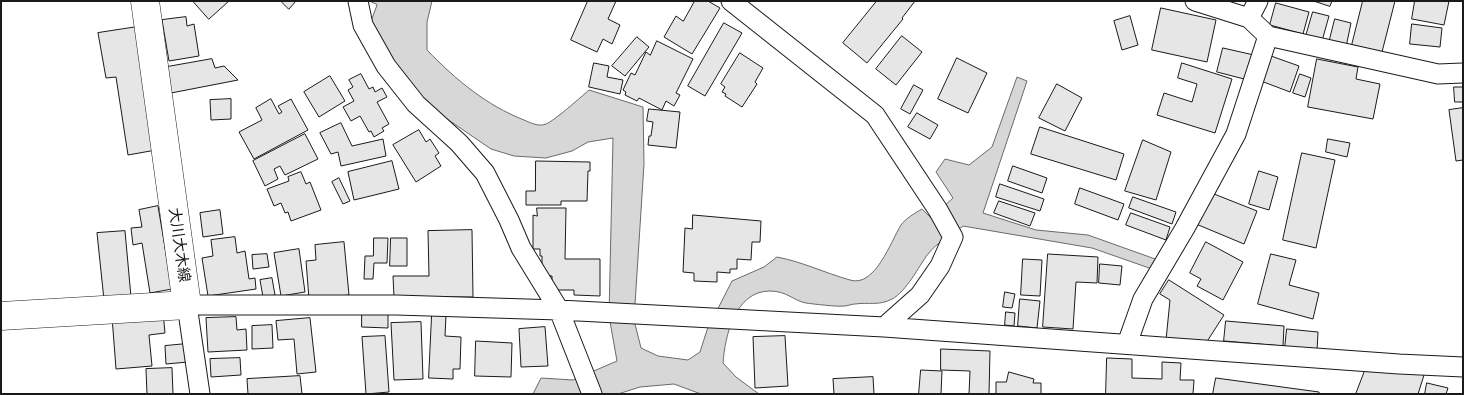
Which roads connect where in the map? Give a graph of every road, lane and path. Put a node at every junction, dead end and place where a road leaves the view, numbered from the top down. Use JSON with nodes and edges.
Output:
{"nodes":[{"id":1,"x":145,"y":1,"type":"edge"},
{"id":2,"x":358,"y":1,"type":"edge"},
{"id":3,"x":732,"y":1,"type":"edge"},
{"id":4,"x":1194,"y":1,"type":"edge"},
{"id":5,"x":1253,"y":9,"type":"edge"},
{"id":6,"x":1268,"y":36,"type":"junction"},
{"id":7,"x":1463,"y":73,"type":"edge"},
{"id":8,"x":188,"y":305,"type":"junction"},
{"id":9,"x":559,"y":310,"type":"junction"},
{"id":10,"x":1,"y":316,"type":"edge"},
{"id":11,"x":884,"y":327,"type":"junction"},
{"id":12,"x":1127,"y":344,"type":"junction"},
{"id":13,"x":1463,"y":367,"type":"edge"},
{"id":14,"x":200,"y":394,"type":"edge"},
{"id":15,"x":592,"y":394,"type":"edge"}],
"edges":[{"from":1,"to":8,"type":"main road","name":"大川大木線"},
{"from":2,"to":9,"type":"street"},
{"from":3,"to":11,"type":"street"},
{"from":4,"to":5,"type":"street"},
{"from":5,"to":6,"type":"street"},
{"from":6,"to":7,"type":"street"},
{"from":6,"to":12,"type":"street"},
{"from":8,"to":9,"type":"street"},
{"from":8,"to":10,"type":"main road","name":"大川大木線"},
{"from":8,"to":14,"type":"street"},
{"from":9,"to":11,"type":"street"},
{"from":9,"to":15,"type":"street"},
{"from":11,"to":12,"type":"street"},
{"from":12,"to":13,"type":"street"}]}
